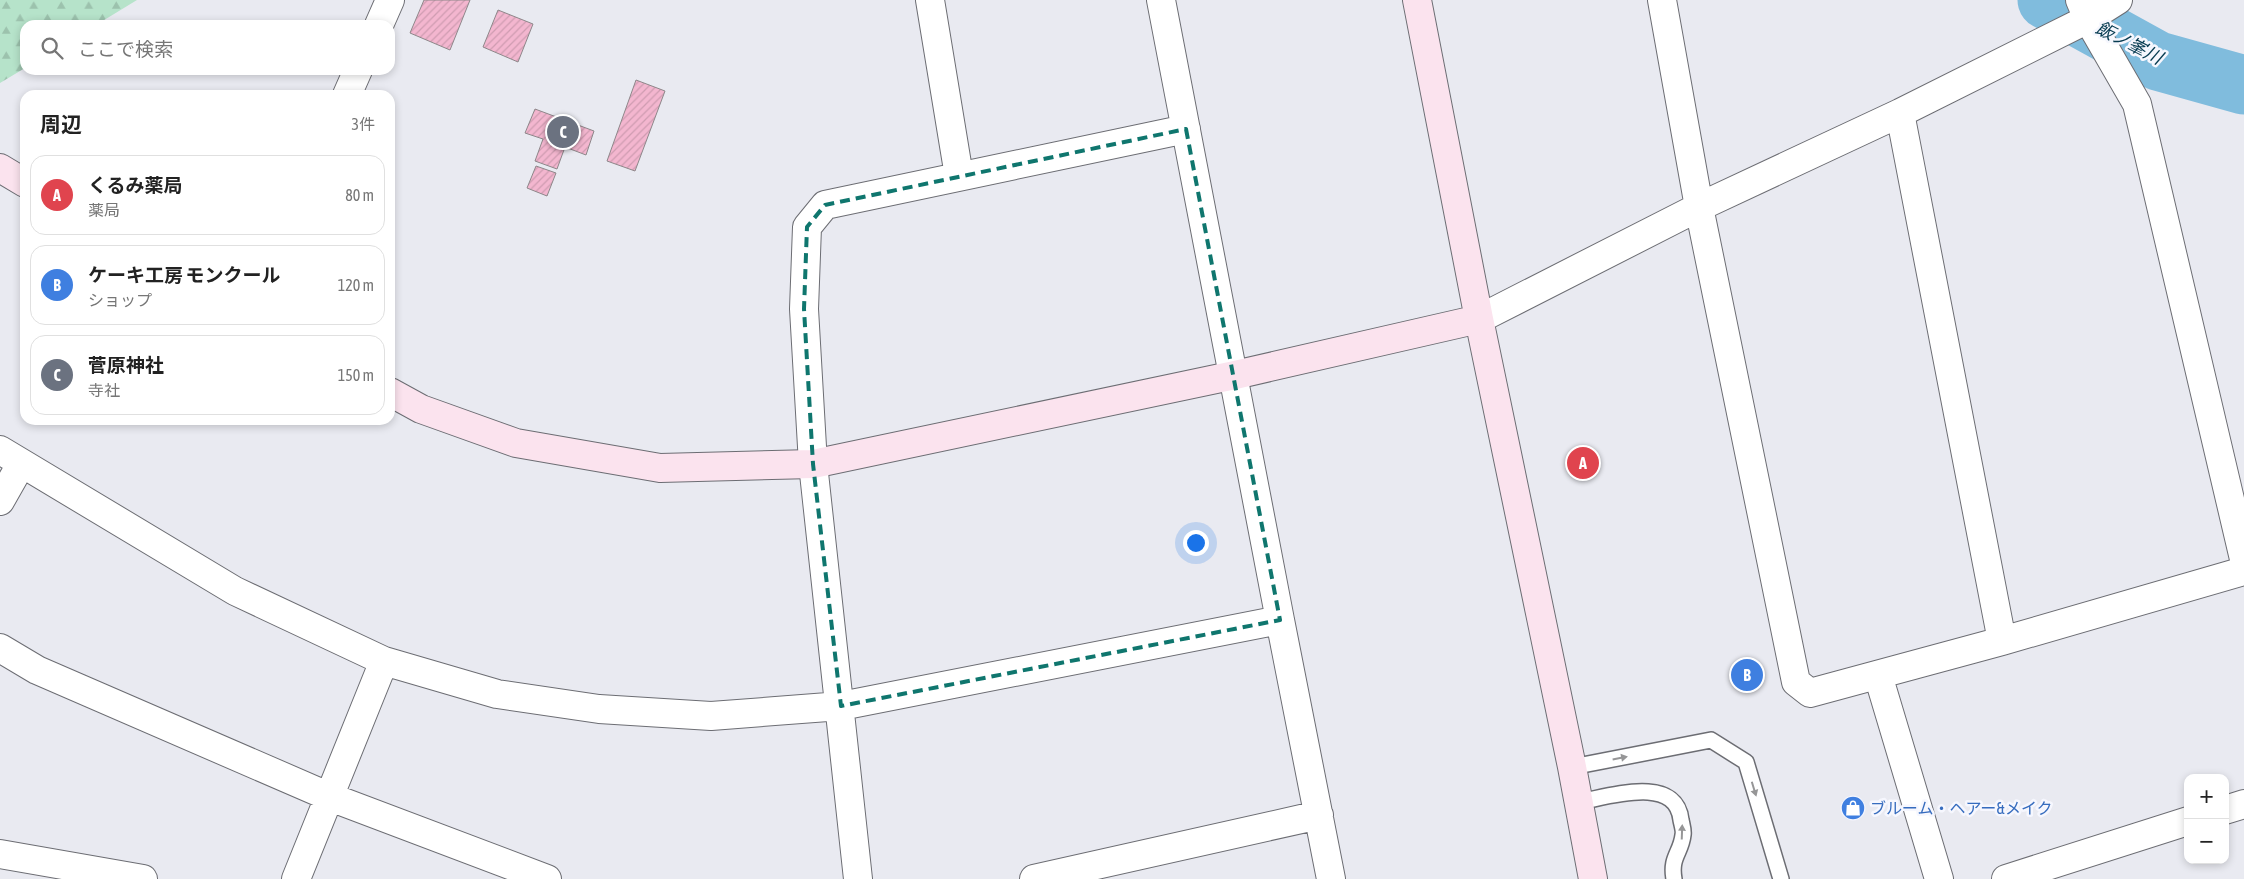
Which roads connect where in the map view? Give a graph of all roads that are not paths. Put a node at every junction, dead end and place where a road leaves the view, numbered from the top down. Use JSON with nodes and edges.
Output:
{"nodes":[{"id":1,"x":390,"y":0,"type":"edge"},
{"id":2,"x":930,"y":0,"type":"edge"},
{"id":3,"x":1161,"y":0,"type":"edge"},
{"id":4,"x":1418,"y":0,"type":"edge"},
{"id":5,"x":1662,"y":0,"type":"edge"},
{"id":6,"x":2118,"y":0,"type":"edge"},
{"id":7,"x":2084,"y":9,"type":"edge"},
{"id":8,"x":381,"y":20,"type":"edge"},
{"id":9,"x":356,"y":75,"type":"edge"},
{"id":10,"x":349,"y":90,"type":"edge"},
{"id":11,"x":1900,"y":113,"type":"junction"},
{"id":12,"x":1186,"y":129,"type":"junction"},
{"id":13,"x":0,"y":168,"type":"edge"},
{"id":14,"x":959,"y":176,"type":"junction"},
{"id":15,"x":20,"y":181,"type":"edge"},
{"id":16,"x":1699,"y":207,"type":"junction"},
{"id":17,"x":1479,"y":319,"type":"junction"},
{"id":18,"x":1235,"y":375,"type":"junction"},
{"id":19,"x":395,"y":395,"type":"edge"},
{"id":20,"x":10,"y":457,"type":"edge"},
{"id":21,"x":813,"y":464,"type":"junction"},
{"id":22,"x":0,"y":501,"type":"edge"},
{"id":23,"x":2244,"y":559,"type":"edge"},
{"id":24,"x":2244,"y":571,"type":"edge"},
{"id":25,"x":1280,"y":620,"type":"junction"},
{"id":26,"x":2002,"y":641,"type":"junction"},
{"id":27,"x":0,"y":648,"type":"edge"},
{"id":28,"x":384,"y":661,"type":"junction"},
{"id":29,"x":1878,"y":675,"type":"junction"},
{"id":30,"x":840,"y":706,"type":"junction"},
{"id":31,"x":1572,"y":767,"type":"junction"},
{"id":32,"x":330,"y":797,"type":"junction"},
{"id":33,"x":1579,"y":802,"type":"junction"},
{"id":34,"x":2244,"y":804,"type":"edge"},
{"id":35,"x":2229,"y":809,"type":"edge"},
{"id":36,"x":1319,"y":815,"type":"junction"},
{"id":37,"x":2184,"y":822,"type":"edge"},
{"id":38,"x":0,"y":854,"type":"edge"},
{"id":39,"x":143,"y":879,"type":"edge"},
{"id":40,"x":296,"y":879,"type":"edge"},
{"id":41,"x":547,"y":879,"type":"edge"},
{"id":42,"x":858,"y":879,"type":"edge"},
{"id":43,"x":1034,"y":879,"type":"edge"},
{"id":44,"x":1331,"y":879,"type":"edge"},
{"id":45,"x":1593,"y":879,"type":"edge"},
{"id":46,"x":1674,"y":879,"type":"edge"},
{"id":47,"x":1781,"y":879,"type":"edge"},
{"id":48,"x":1939,"y":879,"type":"edge"},
{"id":49,"x":2006,"y":879,"type":"edge"}],
"edges":[{"from":1,"to":8,"type":"street"},
{"from":2,"to":14,"type":"street"},
{"from":3,"to":12,"type":"street"},
{"from":4,"to":17,"type":"street"},
{"from":5,"to":16,"type":"street"},
{"from":6,"to":7,"type":"street"},
{"from":7,"to":11,"type":"street"},
{"from":7,"to":23,"type":"street"},
{"from":9,"to":10,"type":"street"},
{"from":11,"to":16,"type":"street"},
{"from":11,"to":26,"type":"street"},
{"from":12,"to":14,"type":"street"},
{"from":12,"to":18,"type":"street"},
{"from":13,"to":15,"type":"street"},
{"from":14,"to":21,"type":"street"},
{"from":16,"to":17,"type":"street"},
{"from":16,"to":29,"type":"street"},
{"from":17,"to":18,"type":"street"},
{"from":17,"to":31,"type":"street"},
{"from":18,"to":21,"type":"street"},
{"from":18,"to":25,"type":"street"},
{"from":19,"to":21,"type":"street"},
{"from":20,"to":22,"type":"street"},
{"from":20,"to":28,"type":"street"},
{"from":21,"to":30,"type":"street"},
{"from":24,"to":26,"type":"street"},
{"from":25,"to":30,"type":"street"},
{"from":25,"to":36,"type":"street"},
{"from":26,"to":29,"type":"street"},
{"from":27,"to":32,"type":"street"},
{"from":28,"to":30,"type":"street"},
{"from":28,"to":32,"type":"street"},
{"from":29,"to":48,"type":"street"},
{"from":30,"to":42,"type":"street"},
{"from":31,"to":33,"type":"street"},
{"from":31,"to":47,"type":"lane","one_way":true},
{"from":32,"to":40,"type":"street"},
{"from":32,"to":41,"type":"street"},
{"from":33,"to":45,"type":"street"},
{"from":46,"to":33,"type":"lane","one_way":true},
{"from":34,"to":35,"type":"street"},
{"from":36,"to":43,"type":"street"},
{"from":36,"to":44,"type":"street"},
{"from":37,"to":49,"type":"street"},
{"from":38,"to":39,"type":"street"}]}
